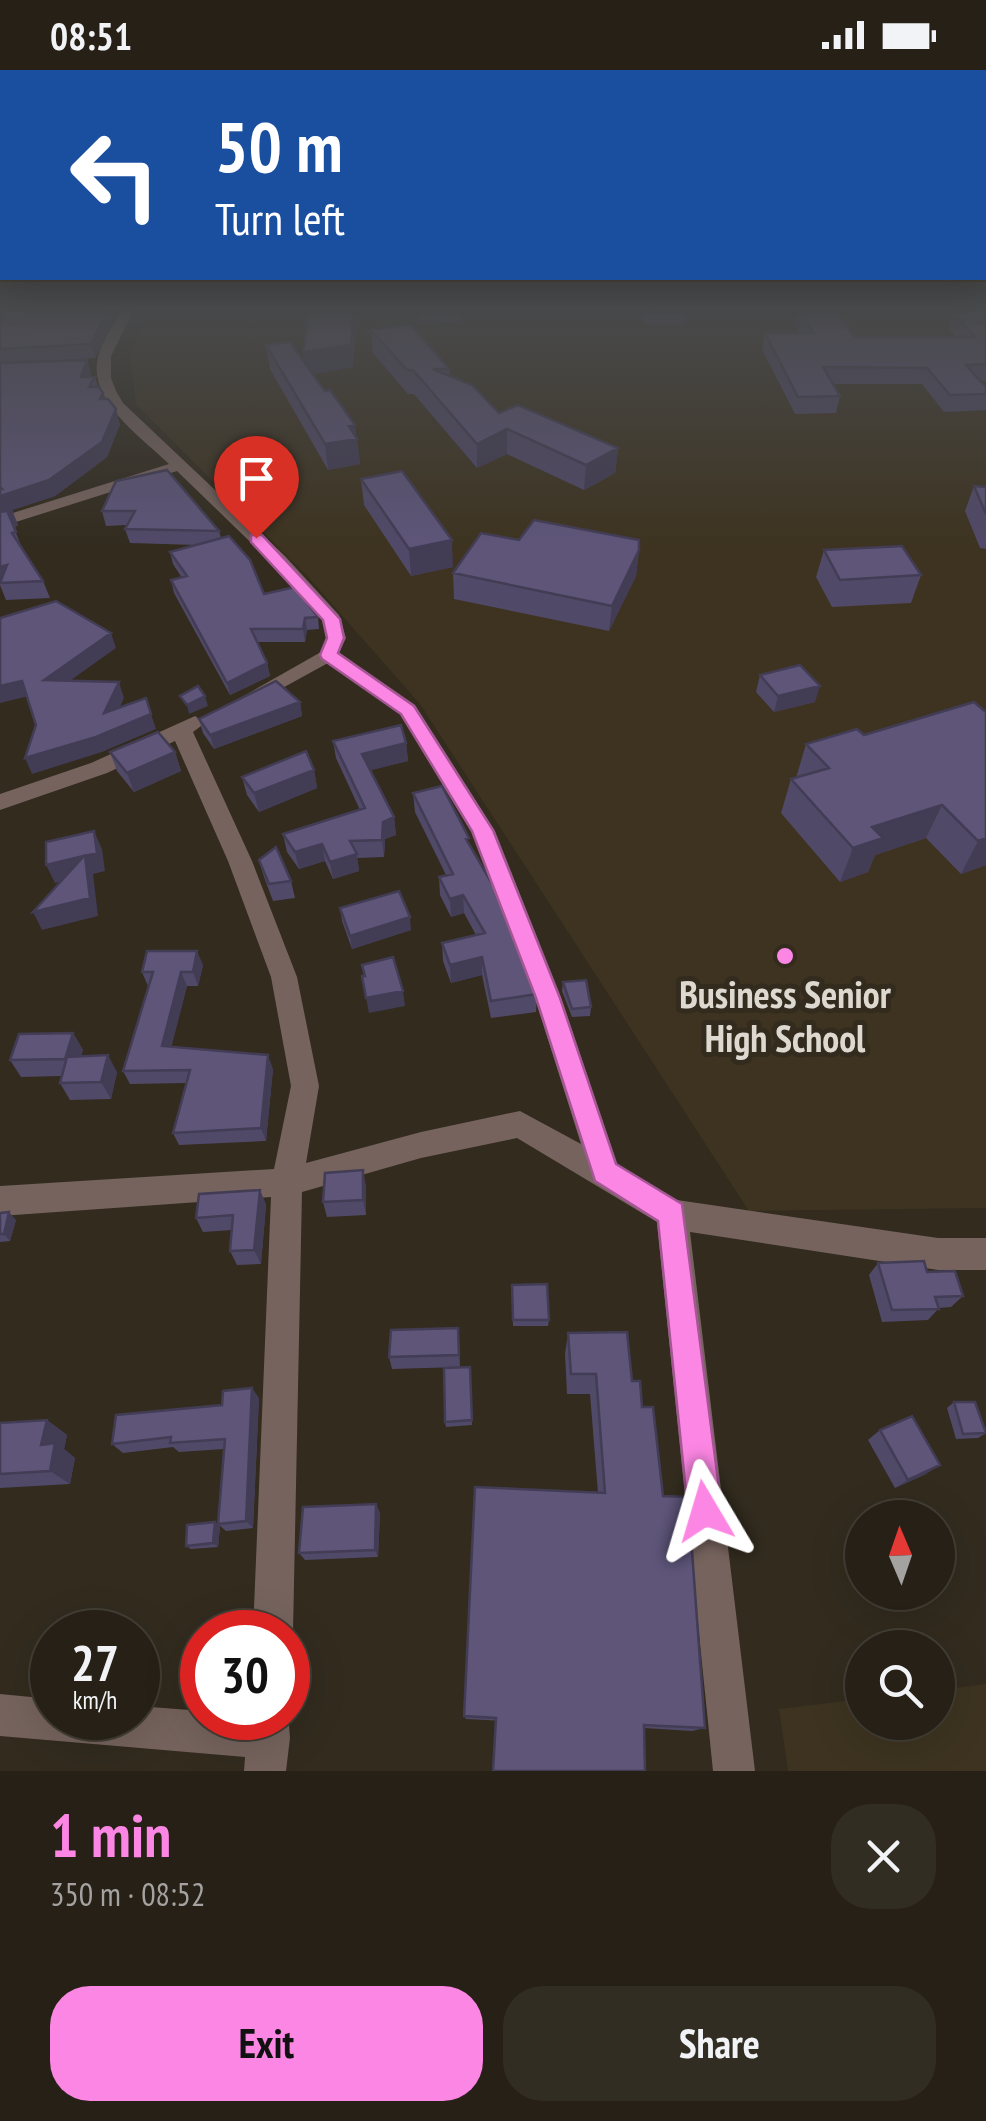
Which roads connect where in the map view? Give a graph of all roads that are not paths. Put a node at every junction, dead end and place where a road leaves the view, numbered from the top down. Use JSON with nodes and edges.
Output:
{"nodes":[{"id":1,"x":104,"y":387,"type":"edge"},
{"id":2,"x":181,"y":464,"type":"junction"},
{"id":3,"x":0,"y":522,"type":"edge"},
{"id":4,"x":329,"y":655,"type":"junction"},
{"id":5,"x":181,"y":730,"type":"junction"},
{"id":6,"x":0,"y":802,"type":"edge"},
{"id":7,"x":605,"y":1172,"type":"junction"},
{"id":8,"x":286,"y":1182,"type":"junction"},
{"id":9,"x":0,"y":1201,"type":"edge"},
{"id":10,"x":672,"y":1214,"type":"junction"},
{"id":11,"x":986,"y":1254,"type":"edge"},
{"id":12,"x":274,"y":1610,"type":"edge"},
{"id":13,"x":0,"y":1715,"type":"edge"},
{"id":14,"x":268,"y":1742,"type":"edge"},
{"id":15,"x":734,"y":1771,"type":"edge"}],
"edges":[{"from":1,"to":2,"type":"street"},
{"from":2,"to":3,"type":"street"},
{"from":2,"to":4,"type":"street"},
{"from":4,"to":5,"type":"street"},
{"from":4,"to":7,"type":"street"},
{"from":5,"to":6,"type":"street"},
{"from":5,"to":8,"type":"street"},
{"from":7,"to":8,"type":"street"},
{"from":7,"to":10,"type":"street"},
{"from":8,"to":9,"type":"street"},
{"from":8,"to":12,"type":"street"},
{"from":10,"to":11,"type":"street"},
{"from":10,"to":15,"type":"street"},
{"from":13,"to":14,"type":"street"}]}
